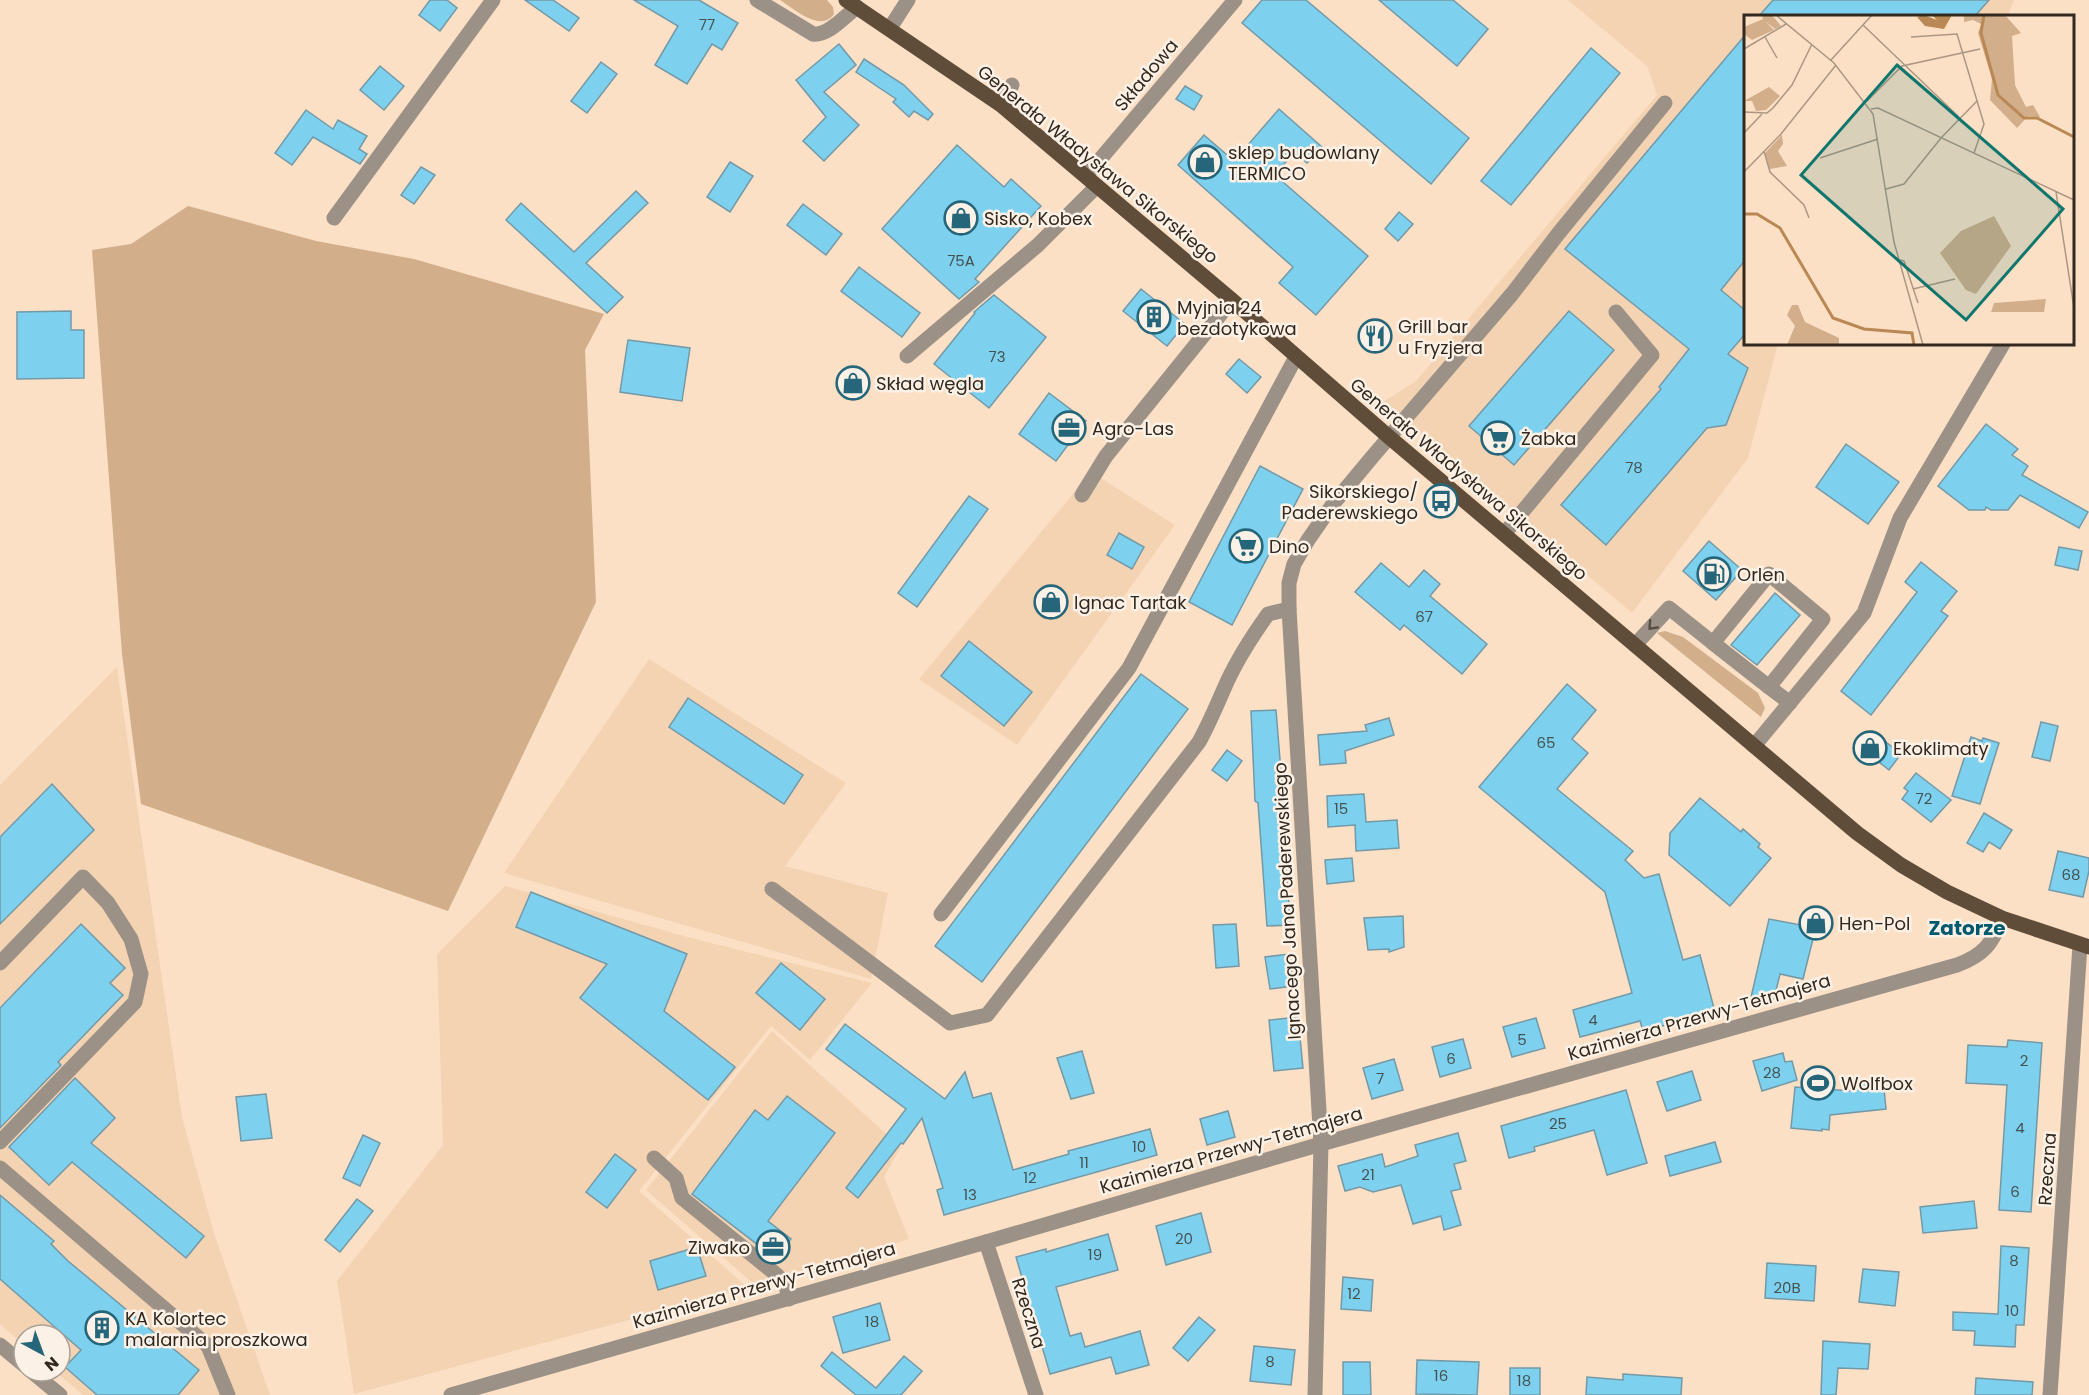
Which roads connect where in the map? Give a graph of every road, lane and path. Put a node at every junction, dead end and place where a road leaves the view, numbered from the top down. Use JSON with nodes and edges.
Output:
{"nodes":[{"id":1,"x":493,"y":0,"type":"edge"},
{"id":2,"x":757,"y":0,"type":"edge"},
{"id":3,"x":1235,"y":0,"type":"edge"},
{"id":4,"x":906,"y":1,"type":"edge"},
{"id":5,"x":852,"y":3,"type":"edge"},
{"id":6,"x":890,"y":28,"type":"junction"},
{"id":7,"x":1012,"y":85,"type":"dead end"},
{"id":8,"x":1665,"y":103,"type":"dead end"},
{"id":9,"x":1000,"y":105,"type":"junction"},
{"id":10,"x":1092,"y":181,"type":"junction"},
{"id":11,"x":334,"y":218,"type":"dead end"},
{"id":12,"x":1232,"y":300,"type":"junction"},
{"id":13,"x":1616,"y":312,"type":"dead end"},
{"id":14,"x":2002,"y":345,"type":"edge"},
{"id":15,"x":907,"y":356,"type":"dead end"},
{"id":16,"x":1296,"y":357,"type":"junction"},
{"id":17,"x":1389,"y":437,"type":"junction"},
{"id":18,"x":1082,"y":495,"type":"dead end"},
{"id":19,"x":1504,"y":534,"type":"junction"},
{"id":20,"x":1289,"y":609,"type":"junction"},
{"id":21,"x":1713,"y":643,"type":"junction"},
{"id":22,"x":1635,"y":645,"type":"junction"},
{"id":23,"x":1769,"y":687,"type":"junction"},
{"id":24,"x":1790,"y":703,"type":"junction"},
{"id":25,"x":1754,"y":746,"type":"junction"},
{"id":26,"x":772,"y":889,"type":"dead end"},
{"id":27,"x":941,"y":914,"type":"dead end"},
{"id":28,"x":2002,"y":918,"type":"junction"},
{"id":29,"x":2085,"y":946,"type":"edge"},
{"id":30,"x":0,"y":963,"type":"edge"},
{"id":31,"x":0,"y":1142,"type":"edge"},
{"id":32,"x":1321,"y":1144,"type":"junction"},
{"id":33,"x":654,"y":1158,"type":"dead end"},
{"id":34,"x":0,"y":1168,"type":"edge"},
{"id":35,"x":986,"y":1242,"type":"junction"},
{"id":36,"x":789,"y":1299,"type":"junction"},
{"id":37,"x":0,"y":1345,"type":"edge"},
{"id":38,"x":12,"y":1355,"type":"edge"},
{"id":39,"x":46,"y":1383,"type":"edge"},
{"id":40,"x":60,"y":1395,"type":"edge"},
{"id":41,"x":228,"y":1395,"type":"edge"},
{"id":42,"x":451,"y":1395,"type":"edge"},
{"id":43,"x":1036,"y":1395,"type":"edge"},
{"id":44,"x":1315,"y":1395,"type":"edge"},
{"id":45,"x":2050,"y":1395,"type":"edge"}],
"edges":[{"from":1,"to":11,"type":"street"},
{"from":2,"to":5,"type":"street"},
{"from":3,"to":10,"type":"street","name":"Składowa"},
{"from":4,"to":6,"type":"street"},
{"from":5,"to":6,"type":"main road","name":"Generała Władysława Sikorskiego"},
{"from":6,"to":9,"type":"main road","name":"Generała Władysława Sikorskiego"},
{"from":7,"to":9,"type":"street"},
{"from":8,"to":17,"type":"street","name":"Ignacego Jana Paderewskiego"},
{"from":9,"to":10,"type":"main road","name":"Generała Władysława Sikorskiego"},
{"from":10,"to":12,"type":"main road","name":"Generała Władysława Sikorskiego"},
{"from":10,"to":15,"type":"street","name":"Składowa"},
{"from":12,"to":16,"type":"main road","name":"Generała Władysława Sikorskiego"},
{"from":12,"to":18,"type":"street"},
{"from":13,"to":19,"type":"street"},
{"from":14,"to":24,"type":"street"},
{"from":16,"to":17,"type":"main road","name":"Generała Władysława Sikorskiego"},
{"from":16,"to":27,"type":"street"},
{"from":17,"to":19,"type":"main road","name":"Generała Władysława Sikorskiego"},
{"from":17,"to":20,"type":"street","name":"Ignacego Jana Paderewskiego"},
{"from":19,"to":22,"type":"main road","name":"Generała Władysława Sikorskiego"},
{"from":20,"to":26,"type":"street"},
{"from":20,"to":32,"type":"street","name":"Ignacego Jana Paderewskiego"},
{"from":21,"to":22,"type":"street","one_way":true},
{"from":21,"to":23,"type":"street"},
{"from":21,"to":23,"type":"street"},
{"from":22,"to":25,"type":"main road","name":"Generała Władysława Sikorskiego"},
{"from":23,"to":24,"type":"street"},
{"from":24,"to":25,"type":"street"},
{"from":25,"to":28,"type":"main road","name":"Generała Władysława Sikorskiego"},
{"from":28,"to":29,"type":"main road","name":"Generała Władysława Sikorskiego"},
{"from":28,"to":32,"type":"street","name":"Kazimierza Przerwy-Tetmajera"},
{"from":29,"to":45,"type":"street","name":"Rzeczna"},
{"from":30,"to":31,"type":"street"},
{"from":32,"to":35,"type":"street","name":"Kazimierza Przerwy-Tetmajera"},
{"from":32,"to":44,"type":"street","name":"Ignacego Jana Paderewskiego"},
{"from":33,"to":36,"type":"street"},
{"from":34,"to":41,"type":"street"},
{"from":35,"to":36,"type":"street","name":"Kazimierza Przerwy-Tetmajera"},
{"from":35,"to":43,"type":"street","name":"Rzeczna"},
{"from":36,"to":42,"type":"street","name":"Kazimierza Przerwy-Tetmajera"},
{"from":37,"to":38,"type":"street"},
{"from":39,"to":40,"type":"street"}]}
